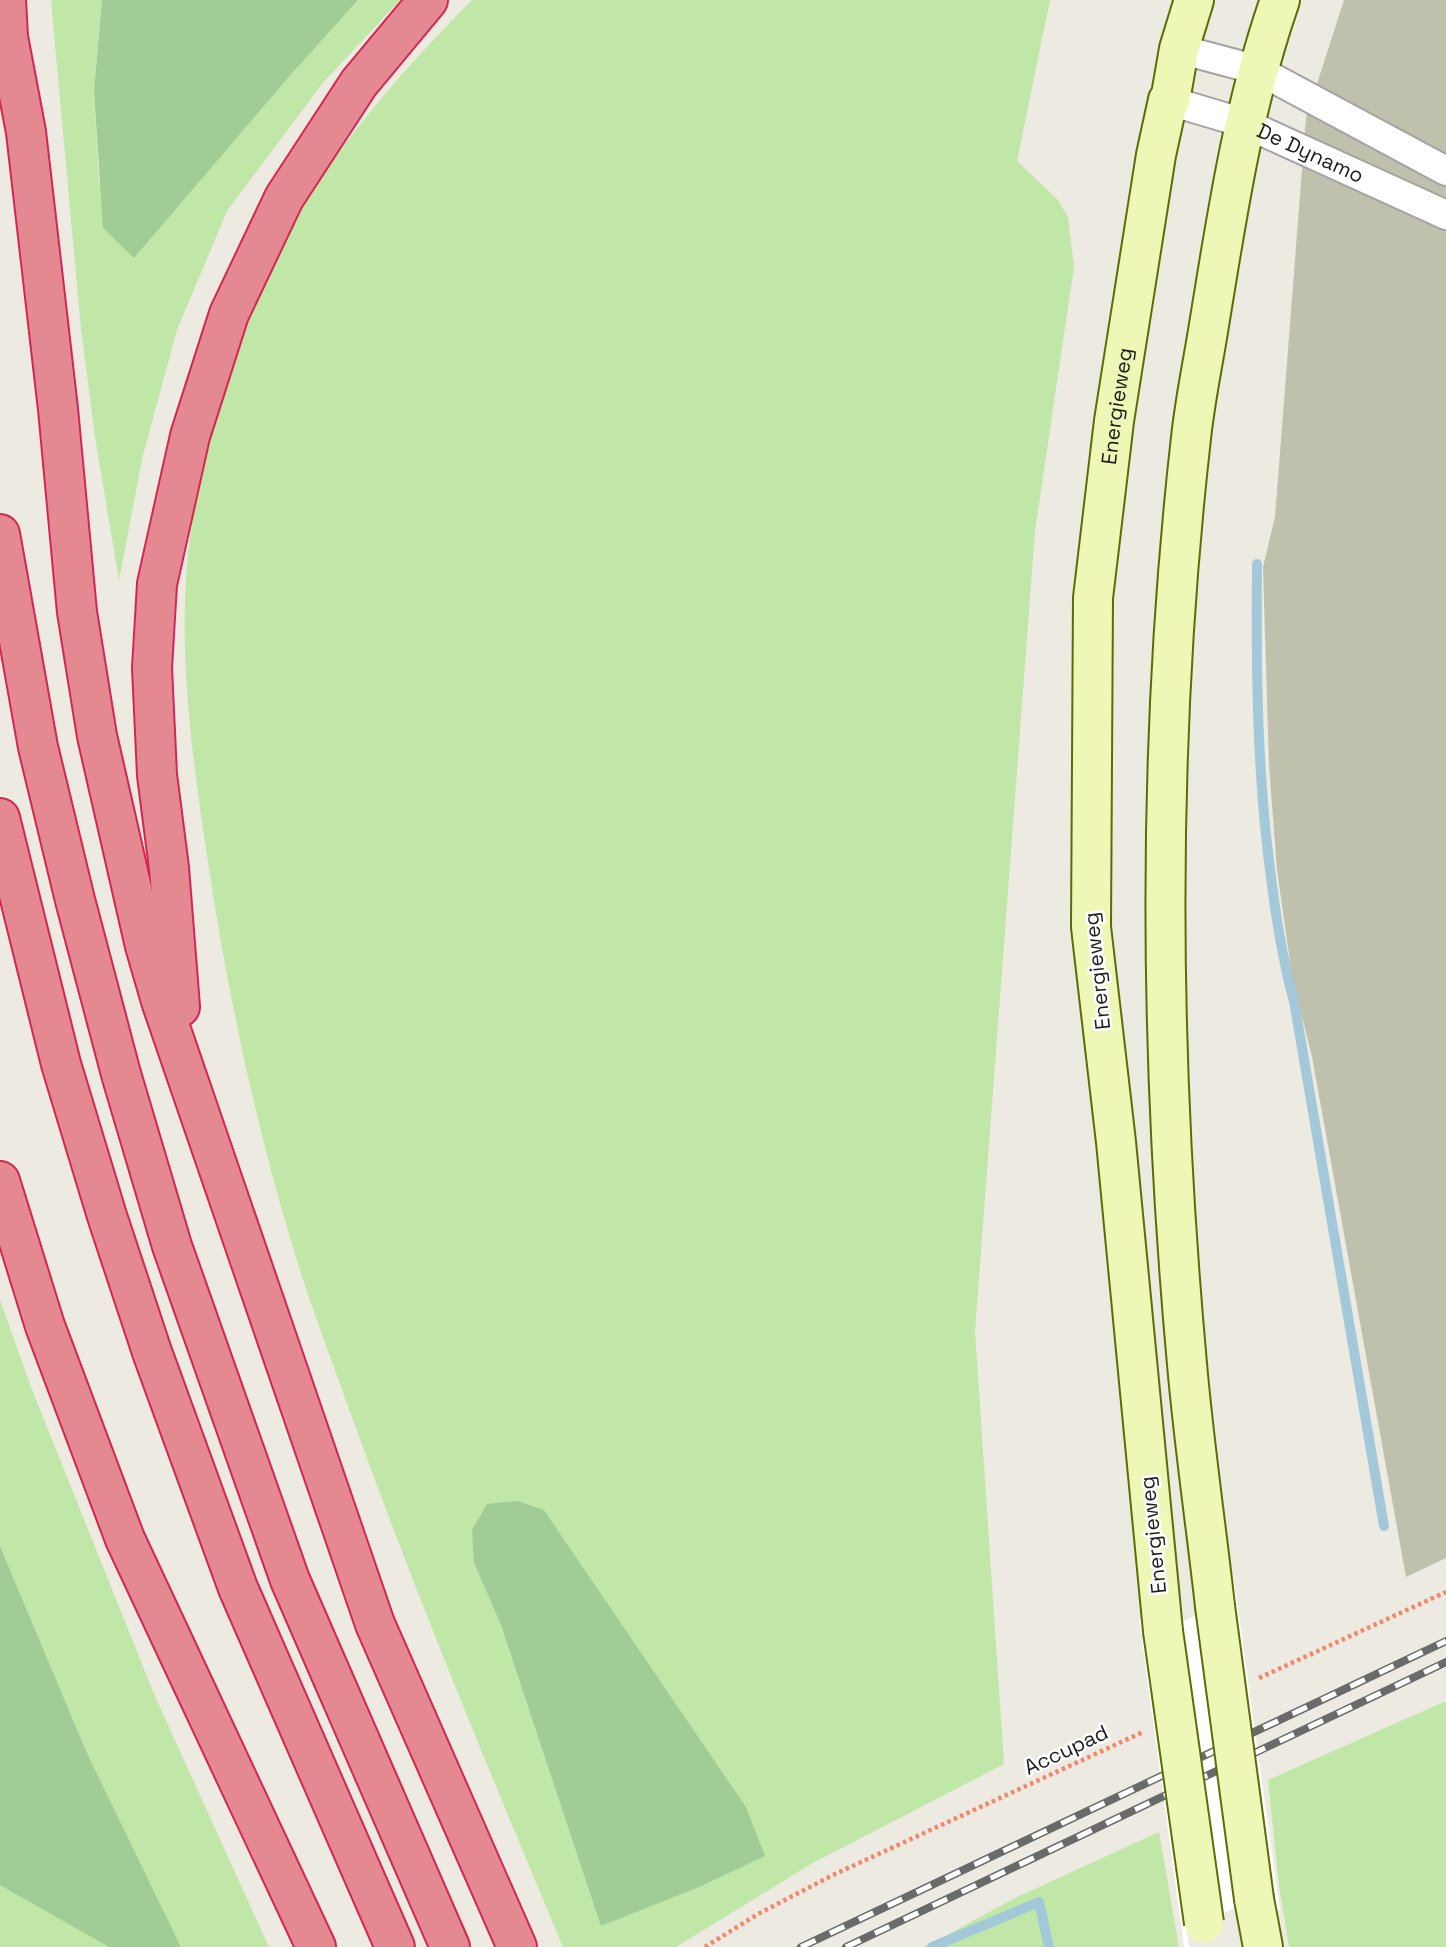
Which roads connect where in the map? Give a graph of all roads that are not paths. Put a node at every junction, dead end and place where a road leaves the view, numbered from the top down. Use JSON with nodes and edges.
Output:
{"nodes":[{"id":1,"x":6,"y":0,"type":"edge"},
{"id":2,"x":428,"y":0,"type":"edge"},
{"id":3,"x":1194,"y":0,"type":"edge"},
{"id":4,"x":1280,"y":0,"type":"edge"},
{"id":5,"x":1180,"y":49,"type":"junction"},
{"id":6,"x":1258,"y":70,"type":"junction"},
{"id":7,"x":1170,"y":101,"type":"junction"},
{"id":8,"x":1244,"y":123,"type":"junction"},
{"id":9,"x":1446,"y":171,"type":"edge"},
{"id":10,"x":1446,"y":215,"type":"edge"},
{"id":11,"x":0,"y":534,"type":"edge"},
{"id":12,"x":0,"y":818,"type":"edge"},
{"id":13,"x":184,"y":1065,"type":"junction"},
{"id":14,"x":0,"y":1181,"type":"edge"},
{"id":15,"x":1206,"y":1935,"type":"edge"},
{"id":16,"x":316,"y":1947,"type":"edge"},
{"id":17,"x":395,"y":1947,"type":"edge"},
{"id":18,"x":450,"y":1947,"type":"edge"},
{"id":19,"x":517,"y":1947,"type":"edge"},
{"id":20,"x":1263,"y":1947,"type":"edge"}],
"edges":[{"from":1,"to":13,"type":"highway"},
{"from":2,"to":13,"type":"highway"},
{"from":3,"to":5,"type":"main road","name":"Energieweg"},
{"from":4,"to":6,"type":"main road"},
{"from":5,"to":6,"type":"street"},
{"from":5,"to":7,"type":"main road","name":"Energieweg"},
{"from":6,"to":8,"type":"main road"},
{"from":6,"to":9,"type":"street"},
{"from":7,"to":8,"type":"street","name":"De Dynamo"},
{"from":7,"to":15,"type":"main road","name":"Energieweg","bridge":true},
{"from":8,"to":10,"type":"street","name":"De Dynamo"},
{"from":8,"to":20,"type":"main road","bridge":true},
{"from":11,"to":18,"type":"highway"},
{"from":12,"to":17,"type":"highway"},
{"from":13,"to":19,"type":"highway"},
{"from":14,"to":16,"type":"highway"}]}
